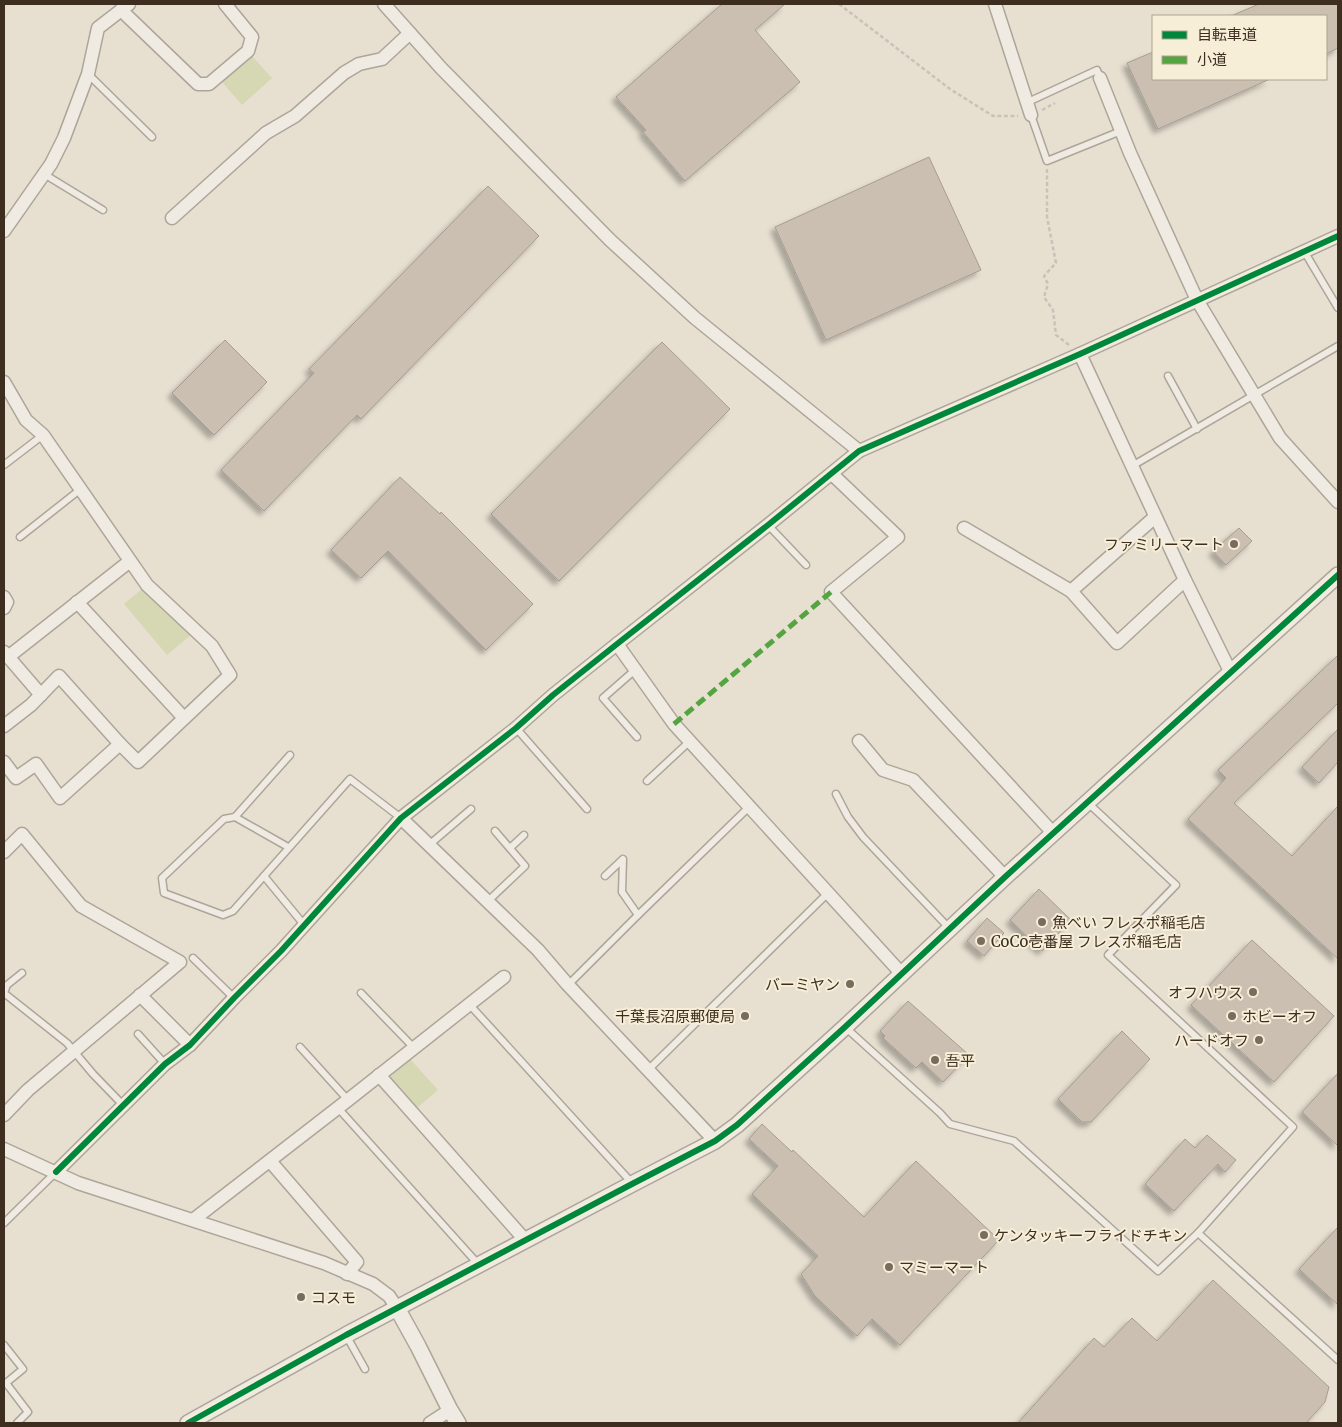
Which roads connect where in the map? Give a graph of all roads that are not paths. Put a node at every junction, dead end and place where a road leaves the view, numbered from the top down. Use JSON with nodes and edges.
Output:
{"nodes":[{"id":1,"x":225,"y":4,"type":"edge"},
{"id":2,"x":995,"y":4,"type":"edge"},
{"id":3,"x":390,"y":6,"type":"edge"},
{"id":4,"x":125,"y":7,"type":"edge"},
{"id":5,"x":410,"y":33,"type":"junction"},
{"id":6,"x":88,"y":74,"type":"junction"},
{"id":7,"x":1100,"y":78,"type":"joint"},
{"id":8,"x":1028,"y":102,"type":"junction"},
{"id":9,"x":1031,"y":116,"type":"joint"},
{"id":10,"x":1121,"y":130,"type":"junction"},
{"id":11,"x":152,"y":136,"type":"dead end"},
{"id":12,"x":44,"y":174,"type":"junction"},
{"id":13,"x":103,"y":210,"type":"dead end"},
{"id":14,"x":172,"y":218,"type":"dead end"},
{"id":15,"x":4,"y":232,"type":"edge"},
{"id":16,"x":1338,"y":236,"type":"edge"},
{"id":17,"x":1304,"y":251,"type":"junction"},
{"id":18,"x":1197,"y":300,"type":"junction"},
{"id":19,"x":1338,"y":308,"type":"edge"},
{"id":20,"x":1338,"y":346,"type":"edge"},
{"id":21,"x":1080,"y":354,"type":"junction"},
{"id":22,"x":1168,"y":376,"type":"dead end"},
{"id":23,"x":4,"y":382,"type":"edge"},
{"id":24,"x":1255,"y":396,"type":"junction"},
{"id":25,"x":1197,"y":429,"type":"junction"},
{"id":26,"x":43,"y":435,"type":"junction"},
{"id":27,"x":859,"y":451,"type":"junction"},
{"id":28,"x":4,"y":465,"type":"edge"},
{"id":29,"x":1132,"y":466,"type":"junction"},
{"id":30,"x":832,"y":474,"type":"junction"},
{"id":31,"x":82,"y":488,"type":"junction"},
{"id":32,"x":1338,"y":502,"type":"edge"},
{"id":33,"x":1155,"y":517,"type":"junction"},
{"id":34,"x":768,"y":525,"type":"junction"},
{"id":35,"x":964,"y":528,"type":"dead end"},
{"id":36,"x":20,"y":537,"type":"dead end"},
{"id":37,"x":130,"y":561,"type":"junction"},
{"id":38,"x":806,"y":565,"type":"dead end"},
{"id":39,"x":1338,"y":575,"type":"edge"},
{"id":40,"x":1185,"y":580,"type":"junction"},
{"id":41,"x":1071,"y":591,"type":"junction"},
{"id":42,"x":4,"y":597,"type":"edge"},
{"id":43,"x":77,"y":602,"type":"junction"},
{"id":44,"x":4,"y":608,"type":"edge"},
{"id":45,"x":617,"y":644,"type":"junction"},
{"id":46,"x":6,"y":654,"type":"edge"},
{"id":47,"x":635,"y":670,"type":"junction"},
{"id":48,"x":1231,"y":673,"type":"junction"},
{"id":49,"x":40,"y":695,"type":"junction"},
{"id":50,"x":184,"y":718,"type":"junction"},
{"id":51,"x":4,"y":726,"type":"edge"},
{"id":52,"x":516,"y":728,"type":"junction"},
{"id":53,"x":637,"y":737,"type":"dead end"},
{"id":54,"x":690,"y":741,"type":"junction"},
{"id":55,"x":860,"y":741,"type":"dead end"},
{"id":56,"x":120,"y":744,"type":"junction"},
{"id":57,"x":290,"y":755,"type":"dead end"},
{"id":58,"x":4,"y":762,"type":"edge"},
{"id":59,"x":647,"y":781,"type":"dead end"},
{"id":60,"x":836,"y":794,"type":"dead end"},
{"id":61,"x":1087,"y":802,"type":"junction"},
{"id":62,"x":750,"y":806,"type":"junction"},
{"id":63,"x":471,"y":809,"type":"dead end"},
{"id":64,"x":587,"y":809,"type":"dead end"},
{"id":65,"x":235,"y":816,"type":"junction"},
{"id":66,"x":401,"y":818,"type":"junction"},
{"id":67,"x":495,"y":831,"type":"dead end"},
{"id":68,"x":1054,"y":834,"type":"junction"},
{"id":69,"x":524,"y":835,"type":"dead end"},
{"id":70,"x":429,"y":845,"type":"junction"},
{"id":71,"x":288,"y":848,"type":"junction"},
{"id":72,"x":510,"y":848,"type":"junction"},
{"id":73,"x":4,"y":852,"type":"edge"},
{"id":74,"x":264,"y":876,"type":"junction"},
{"id":75,"x":605,"y":876,"type":"dead end"},
{"id":76,"x":1006,"y":877,"type":"junction"},
{"id":77,"x":828,"y":892,"type":"junction"},
{"id":78,"x":487,"y":902,"type":"junction"},
{"id":79,"x":638,"y":914,"type":"junction"},
{"id":80,"x":305,"y":926,"type":"junction"},
{"id":81,"x":950,"y":929,"type":"junction"},
{"id":82,"x":193,"y":958,"type":"dead end"},
{"id":83,"x":22,"y":973,"type":"dead end"},
{"id":84,"x":901,"y":973,"type":"junction"},
{"id":85,"x":504,"y":977,"type":"dead end"},
{"id":86,"x":568,"y":985,"type":"junction"},
{"id":87,"x":361,"y":993,"type":"dead end"},
{"id":88,"x":140,"y":995,"type":"junction"},
{"id":89,"x":234,"y":998,"type":"junction"},
{"id":90,"x":469,"y":1004,"type":"junction"},
{"id":91,"x":845,"y":1027,"type":"junction"},
{"id":92,"x":138,"y":1034,"type":"dead end"},
{"id":93,"x":190,"y":1045,"type":"junction"},
{"id":94,"x":300,"y":1047,"type":"dead end"},
{"id":95,"x":414,"y":1048,"type":"junction"},
{"id":96,"x":73,"y":1052,"type":"junction"},
{"id":97,"x":165,"y":1064,"type":"junction"},
{"id":98,"x":648,"y":1070,"type":"junction"},
{"id":99,"x":380,"y":1075,"type":"junction"},
{"id":100,"x":343,"y":1104,"type":"junction"},
{"id":101,"x":123,"y":1105,"type":"junction"},
{"id":102,"x":6,"y":1108,"type":"edge"},
{"id":103,"x":715,"y":1141,"type":"junction"},
{"id":104,"x":4,"y":1149,"type":"edge"},
{"id":105,"x":270,"y":1161,"type":"junction"},
{"id":106,"x":56,"y":1172,"type":"junction"},
{"id":107,"x":632,"y":1184,"type":"junction"},
{"id":108,"x":193,"y":1220,"type":"junction"},
{"id":109,"x":4,"y":1223,"type":"edge"},
{"id":110,"x":1198,"y":1233,"type":"junction"},
{"id":111,"x":524,"y":1240,"type":"junction"},
{"id":112,"x":478,"y":1265,"type":"junction"},
{"id":113,"x":347,"y":1274,"type":"junction"},
{"id":114,"x":397,"y":1308,"type":"junction"},
{"id":115,"x":346,"y":1335,"type":"junction"},
{"id":116,"x":4,"y":1345,"type":"edge"},
{"id":117,"x":1338,"y":1360,"type":"edge"},
{"id":118,"x":365,"y":1369,"type":"dead end"},
{"id":119,"x":450,"y":1410,"type":"junction"},
{"id":120,"x":17,"y":1423,"type":"edge"},
{"id":121,"x":188,"y":1423,"type":"edge"},
{"id":122,"x":430,"y":1423,"type":"edge"},
{"id":123,"x":458,"y":1423,"type":"edge"}],
"edges":[{"from":1,"to":4,"type":"street"},
{"from":2,"to":8,"type":"street"},
{"from":3,"to":5,"type":"street"},
{"from":4,"to":6,"type":"street"},
{"from":5,"to":14,"type":"street"},
{"from":5,"to":27,"type":"street"},
{"from":6,"to":11,"type":"lane"},
{"from":6,"to":12,"type":"street"},
{"from":7,"to":8,"type":"lane"},
{"from":7,"to":10,"type":"street"},
{"from":8,"to":9,"type":"street"},
{"from":9,"to":10,"type":"lane"},
{"from":10,"to":18,"type":"street"},
{"from":12,"to":13,"type":"lane"},
{"from":12,"to":15,"type":"street"},
{"from":16,"to":17,"type":"street"},
{"from":17,"to":18,"type":"street"},
{"from":17,"to":19,"type":"lane"},
{"from":18,"to":21,"type":"street"},
{"from":18,"to":24,"type":"street"},
{"from":20,"to":24,"type":"lane"},
{"from":21,"to":27,"type":"street"},
{"from":21,"to":29,"type":"street"},
{"from":22,"to":25,"type":"lane"},
{"from":23,"to":26,"type":"street"},
{"from":24,"to":25,"type":"lane"},
{"from":24,"to":32,"type":"street"},
{"from":25,"to":29,"type":"lane"},
{"from":26,"to":28,"type":"lane"},
{"from":26,"to":31,"type":"street"},
{"from":27,"to":30,"type":"street"},
{"from":29,"to":33,"type":"street"},
{"from":30,"to":34,"type":"street"},
{"from":30,"to":68,"type":"street"},
{"from":31,"to":36,"type":"lane"},
{"from":31,"to":37,"type":"street"},
{"from":33,"to":40,"type":"street"},
{"from":33,"to":41,"type":"street"},
{"from":34,"to":38,"type":"lane"},
{"from":34,"to":45,"type":"street"},
{"from":35,"to":41,"type":"street"},
{"from":37,"to":43,"type":"street"},
{"from":37,"to":50,"type":"street"},
{"from":39,"to":48,"type":"street"},
{"from":40,"to":41,"type":"street"},
{"from":40,"to":48,"type":"street"},
{"from":42,"to":44,"type":"street"},
{"from":43,"to":46,"type":"street"},
{"from":43,"to":50,"type":"street"},
{"from":45,"to":47,"type":"street"},
{"from":45,"to":52,"type":"street"},
{"from":46,"to":49,"type":"street"},
{"from":47,"to":53,"type":"lane"},
{"from":47,"to":54,"type":"street"},
{"from":48,"to":61,"type":"street"},
{"from":49,"to":51,"type":"street"},
{"from":49,"to":56,"type":"street"},
{"from":50,"to":56,"type":"street"},
{"from":52,"to":64,"type":"lane"},
{"from":52,"to":66,"type":"street"},
{"from":54,"to":59,"type":"lane"},
{"from":54,"to":62,"type":"street"},
{"from":55,"to":76,"type":"street"},
{"from":56,"to":58,"type":"street"},
{"from":57,"to":65,"type":"lane"},
{"from":60,"to":81,"type":"lane"},
{"from":61,"to":68,"type":"street"},
{"from":61,"to":110,"type":"lane"},
{"from":62,"to":77,"type":"street"},
{"from":62,"to":79,"type":"lane"},
{"from":63,"to":70,"type":"lane"},
{"from":65,"to":71,"type":"lane"},
{"from":65,"to":74,"type":"lane"},
{"from":66,"to":70,"type":"street"},
{"from":66,"to":71,"type":"lane"},
{"from":66,"to":80,"type":"street"},
{"from":67,"to":72,"type":"lane"},
{"from":68,"to":76,"type":"street"},
{"from":69,"to":72,"type":"lane"},
{"from":70,"to":78,"type":"street"},
{"from":71,"to":74,"type":"lane"},
{"from":72,"to":78,"type":"lane"},
{"from":73,"to":88,"type":"street"},
{"from":74,"to":80,"type":"lane"},
{"from":75,"to":79,"type":"lane"},
{"from":76,"to":81,"type":"street"},
{"from":77,"to":84,"type":"street"},
{"from":77,"to":98,"type":"lane"},
{"from":78,"to":86,"type":"street"},
{"from":79,"to":86,"type":"lane"},
{"from":80,"to":89,"type":"street"},
{"from":81,"to":84,"type":"street"},
{"from":82,"to":89,"type":"lane"},
{"from":83,"to":96,"type":"lane"},
{"from":84,"to":91,"type":"street"},
{"from":85,"to":90,"type":"street"},
{"from":86,"to":98,"type":"street"},
{"from":87,"to":95,"type":"lane"},
{"from":88,"to":93,"type":"street"},
{"from":88,"to":96,"type":"street"},
{"from":89,"to":93,"type":"street"},
{"from":90,"to":95,"type":"street"},
{"from":90,"to":107,"type":"lane"},
{"from":91,"to":103,"type":"street"},
{"from":91,"to":110,"type":"lane"},
{"from":92,"to":97,"type":"lane"},
{"from":93,"to":97,"type":"street"},
{"from":94,"to":100,"type":"lane"},
{"from":95,"to":99,"type":"street"},
{"from":96,"to":101,"type":"lane"},
{"from":96,"to":102,"type":"street"},
{"from":97,"to":101,"type":"street"},
{"from":98,"to":103,"type":"street"},
{"from":99,"to":100,"type":"street"},
{"from":99,"to":111,"type":"street"},
{"from":100,"to":105,"type":"street"},
{"from":100,"to":112,"type":"lane"},
{"from":101,"to":106,"type":"street"},
{"from":103,"to":107,"type":"street"},
{"from":104,"to":106,"type":"street"},
{"from":105,"to":108,"type":"street"},
{"from":105,"to":113,"type":"street"},
{"from":106,"to":108,"type":"street"},
{"from":106,"to":109,"type":"lane"},
{"from":107,"to":111,"type":"street"},
{"from":108,"to":113,"type":"street"},
{"from":110,"to":117,"type":"lane"},
{"from":111,"to":112,"type":"street"},
{"from":112,"to":114,"type":"street"},
{"from":113,"to":114,"type":"street"},
{"from":114,"to":115,"type":"street"},
{"from":114,"to":119,"type":"street"},
{"from":115,"to":118,"type":"lane"},
{"from":115,"to":121,"type":"street"},
{"from":116,"to":120,"type":"lane"},
{"from":119,"to":122,"type":"street"},
{"from":119,"to":123,"type":"street"}]}
